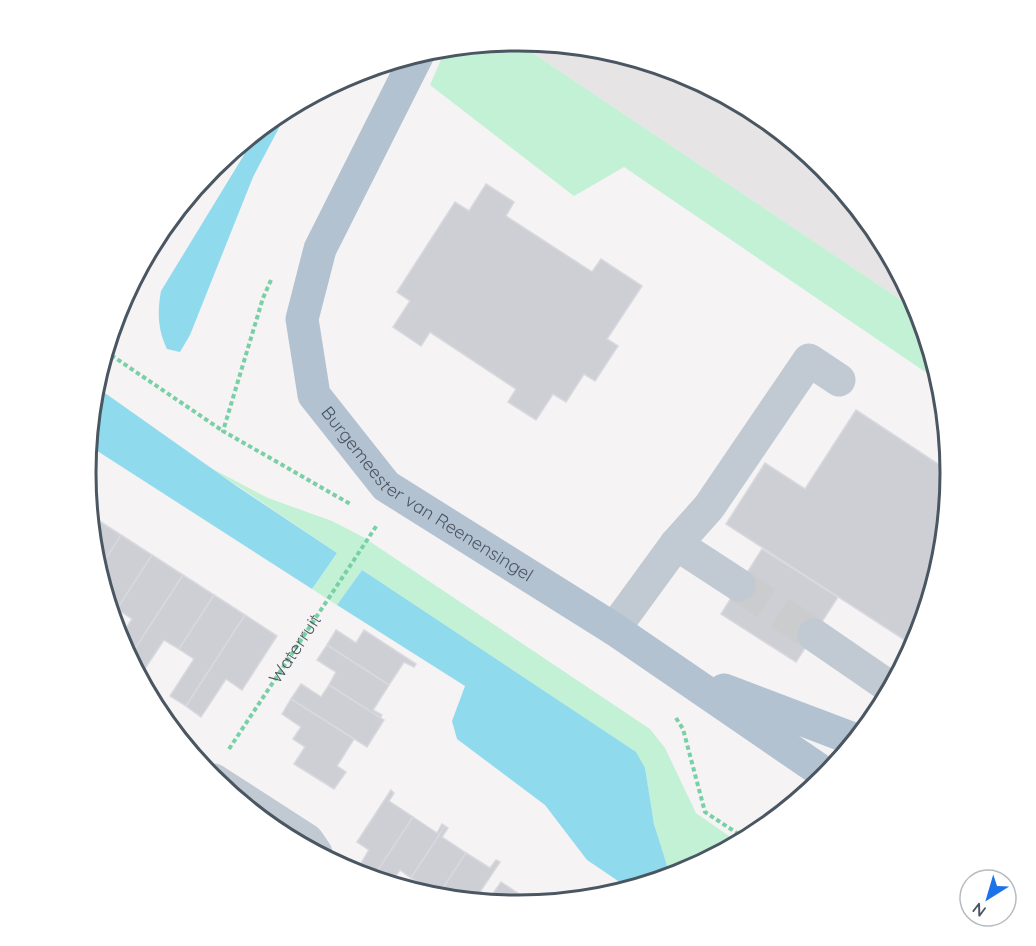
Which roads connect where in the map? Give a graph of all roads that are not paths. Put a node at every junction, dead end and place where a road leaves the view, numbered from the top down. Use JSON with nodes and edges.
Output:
{"nodes":[{"id":1,"x":413,"y":64,"type":"edge"},
{"id":2,"x":839,"y":380,"type":"dead end"},
{"id":3,"x":676,"y":544,"type":"junction"},
{"id":4,"x":739,"y":585,"type":"tunnel mouth"},
{"id":5,"x":614,"y":629,"type":"junction"},
{"id":6,"x":814,"y":634,"type":"tunnel mouth"},
{"id":7,"x":675,"y":671,"type":"junction"},
{"id":8,"x":884,"y":683,"type":"edge"},
{"id":9,"x":847,"y":737,"type":"edge"},
{"id":10,"x":219,"y":769,"type":"edge"},
{"id":11,"x":818,"y":769,"type":"edge"},
{"id":12,"x":297,"y":832,"type":"edge"}],
"edges":[{"from":1,"to":5,"type":"main road","name":"Burgemeester van Reenensingel"},
{"from":2,"to":3,"type":"street"},
{"from":3,"to":4,"type":"street"},
{"from":3,"to":5,"type":"street"},
{"from":5,"to":7,"type":"main road","name":"Burgemeester van Reenensingel"},
{"from":6,"to":8,"type":"street"},
{"from":7,"to":9,"type":"main road","name":"Burgemeester van Reenensingel"},
{"from":7,"to":11,"type":"main road","name":"Burgemeester van Reenensingel"},
{"from":10,"to":12,"type":"street"}]}
